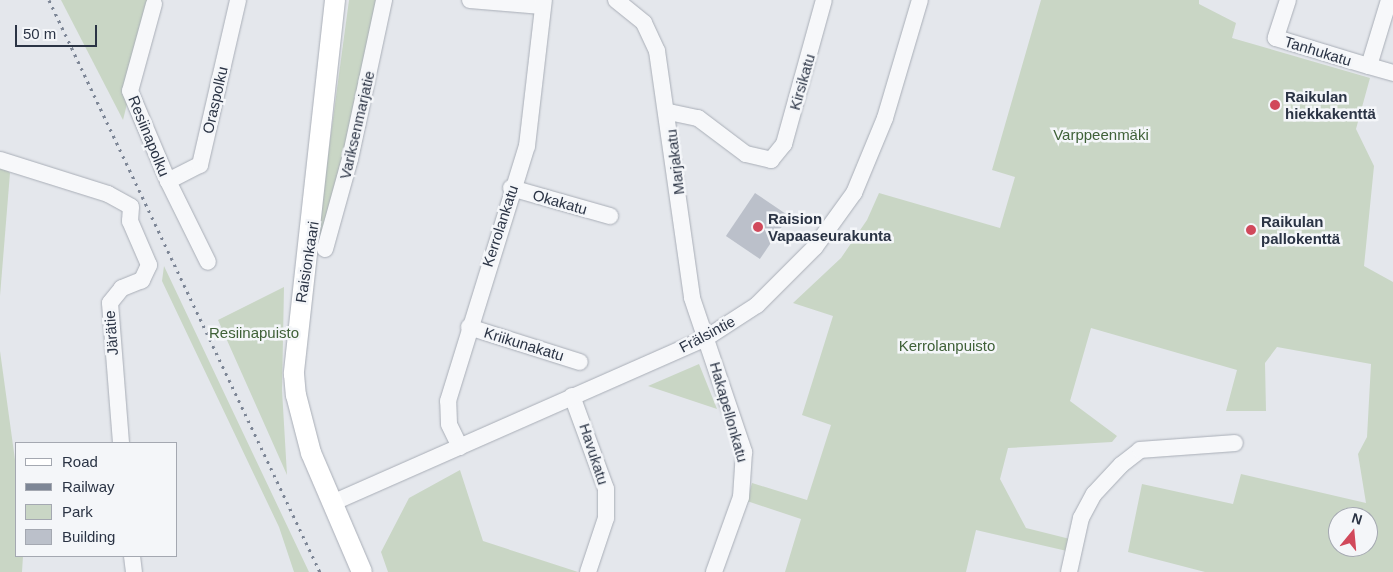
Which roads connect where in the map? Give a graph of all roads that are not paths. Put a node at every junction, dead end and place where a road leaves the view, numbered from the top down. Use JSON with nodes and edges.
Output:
{"nodes":[{"id":1,"x":238,"y":0,"type":"edge"},
{"id":2,"x":335,"y":0,"type":"edge"},
{"id":3,"x":384,"y":0,"type":"edge"},
{"id":4,"x":470,"y":0,"type":"edge"},
{"id":5,"x":616,"y":0,"type":"edge"},
{"id":6,"x":824,"y":0,"type":"edge"},
{"id":7,"x":920,"y":0,"type":"edge"},
{"id":8,"x":1288,"y":0,"type":"edge"},
{"id":9,"x":1389,"y":0,"type":"edge"},
{"id":10,"x":543,"y":3,"type":"edge"},
{"id":11,"x":154,"y":4,"type":"dead end"},
{"id":12,"x":1370,"y":66,"type":"junction"},
{"id":13,"x":1393,"y":73,"type":"edge"},
{"id":14,"x":669,"y":112,"type":"junction"},
{"id":15,"x":0,"y":160,"type":"edge"},
{"id":16,"x":168,"y":181,"type":"junction"},
{"id":17,"x":511,"y":188,"type":"junction"},
{"id":18,"x":610,"y":216,"type":"dead end"},
{"id":19,"x":325,"y":249,"type":"dead end"},
{"id":20,"x":208,"y":262,"type":"dead end"},
{"id":21,"x":469,"y":327,"type":"junction"},
{"id":22,"x":706,"y":338,"type":"junction"},
{"id":23,"x":580,"y":362,"type":"dead end"},
{"id":24,"x":572,"y":396,"type":"junction"},
{"id":25,"x":121,"y":442,"type":"edge"},
{"id":26,"x":1235,"y":443,"type":"dead end"},
{"id":27,"x":460,"y":447,"type":"junction"},
{"id":28,"x":332,"y":503,"type":"junction"},
{"id":29,"x":132,"y":557,"type":"edge"},
{"id":30,"x":134,"y":572,"type":"edge"},
{"id":31,"x":362,"y":572,"type":"edge"},
{"id":32,"x":588,"y":572,"type":"edge"},
{"id":33,"x":714,"y":572,"type":"edge"},
{"id":34,"x":1069,"y":572,"type":"edge"}],
"edges":[{"from":1,"to":16,"type":"street","name":"Oraspolku"},
{"from":2,"to":28,"type":"main road","name":"Raisionkaari"},
{"from":3,"to":19,"type":"street","name":"Variksenmarjatie"},
{"from":4,"to":10,"type":"street"},
{"from":5,"to":14,"type":"street","name":"Marjakatu"},
{"from":6,"to":14,"type":"street","name":"Kirsikatu"},
{"from":7,"to":22,"type":"street","name":"Frälsintie"},
{"from":8,"to":12,"type":"street","name":"Tanhukatu"},
{"from":9,"to":12,"type":"street"},
{"from":10,"to":17,"type":"street","name":"Kerrolankatu"},
{"from":11,"to":16,"type":"street","name":"Resiinapolku"},
{"from":12,"to":13,"type":"street"},
{"from":14,"to":22,"type":"street","name":"Marjakatu"},
{"from":15,"to":25,"type":"street","name":"Järätie"},
{"from":16,"to":20,"type":"street","name":"Resiinapolku"},
{"from":17,"to":18,"type":"street","name":"Okakatu"},
{"from":17,"to":21,"type":"street","name":"Kerrolankatu"},
{"from":21,"to":23,"type":"street","name":"Kriikunakatu"},
{"from":21,"to":27,"type":"street","name":"Kerrolankatu"},
{"from":22,"to":24,"type":"street","name":"Frälsintie"},
{"from":22,"to":33,"type":"street","name":"Hakapellonkatu"},
{"from":24,"to":27,"type":"street","name":"Frälsintie"},
{"from":24,"to":32,"type":"street","name":"Havukatu"},
{"from":26,"to":34,"type":"street"},
{"from":27,"to":28,"type":"street","name":"Frälsintie"},
{"from":28,"to":31,"type":"main road","name":"Raisionkaari"},
{"from":29,"to":30,"type":"street"}]}
